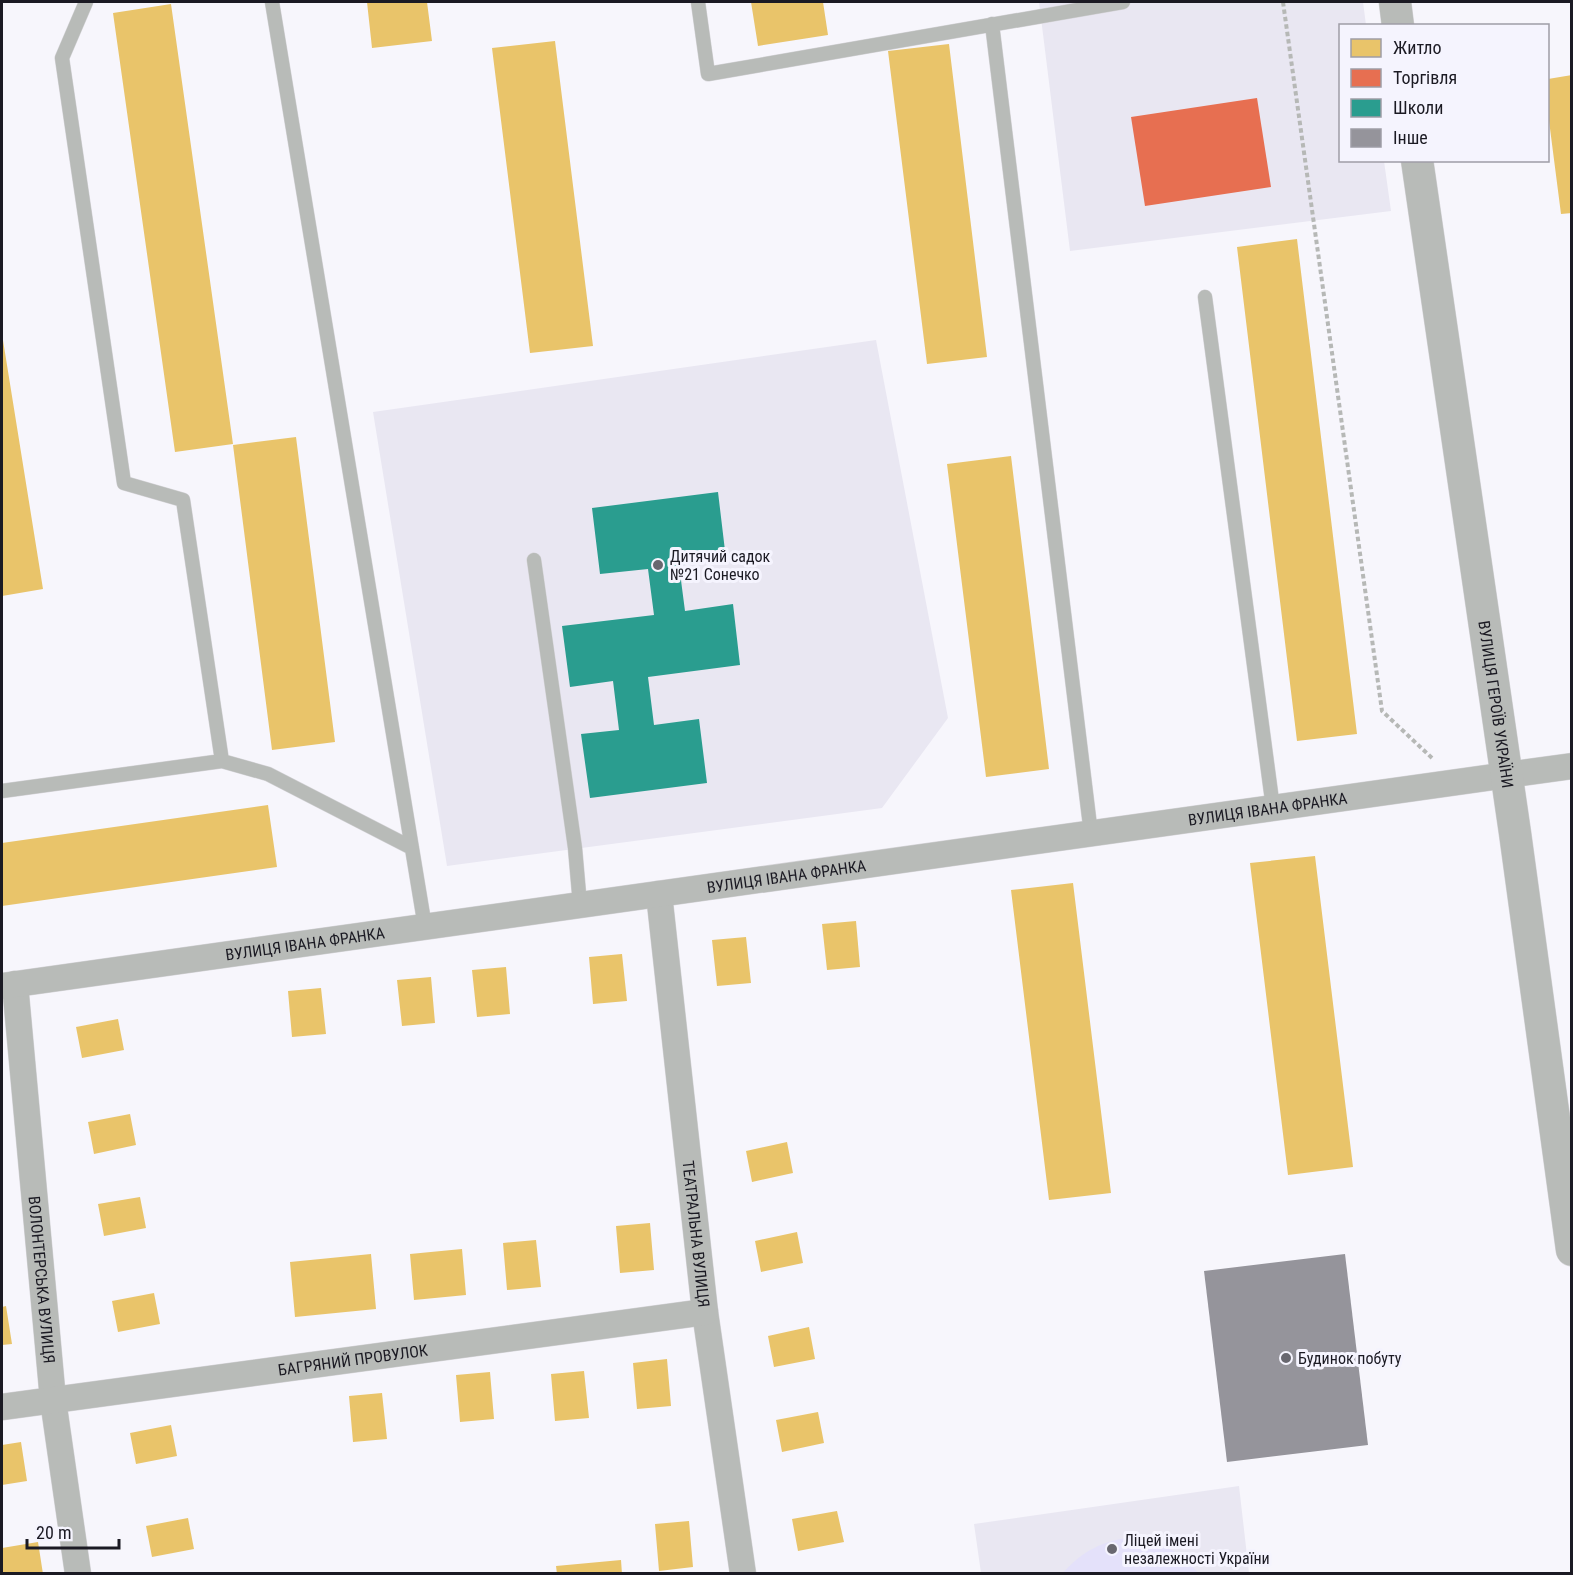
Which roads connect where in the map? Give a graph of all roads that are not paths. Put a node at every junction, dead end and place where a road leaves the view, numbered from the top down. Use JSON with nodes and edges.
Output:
{"nodes":[{"id":1,"x":86,"y":2,"type":"edge"},
{"id":2,"x":272,"y":2,"type":"edge"},
{"id":3,"x":698,"y":2,"type":"edge"},
{"id":4,"x":1123,"y":2,"type":"edge"},
{"id":5,"x":1395,"y":2,"type":"edge"},
{"id":6,"x":992,"y":24,"type":"junction"},
{"id":7,"x":1398,"y":24,"type":"edge"},
{"id":8,"x":1417,"y":162,"type":"edge"},
{"id":9,"x":1205,"y":297,"type":"dead end"},
{"id":10,"x":534,"y":560,"type":"dead end"},
{"id":11,"x":222,"y":760,"type":"junction"},
{"id":12,"x":1572,"y":765,"type":"edge"},
{"id":13,"x":1506,"y":776,"type":"junction"},
{"id":14,"x":2,"y":791,"type":"edge"},
{"id":15,"x":1273,"y":808,"type":"junction"},
{"id":16,"x":1091,"y":834,"type":"junction"},
{"id":17,"x":412,"y":849,"type":"junction"},
{"id":18,"x":659,"y":894,"type":"junction"},
{"id":19,"x":580,"y":905,"type":"junction"},
{"id":20,"x":424,"y":927,"type":"junction"},
{"id":21,"x":8,"y":985,"type":"edge"},
{"id":22,"x":1572,"y":1250,"type":"edge"},
{"id":23,"x":705,"y":1312,"type":"junction"},
{"id":24,"x":53,"y":1400,"type":"junction"},
{"id":25,"x":2,"y":1407,"type":"edge"},
{"id":26,"x":78,"y":1574,"type":"edge"},
{"id":27,"x":743,"y":1574,"type":"edge"}],
"edges":[{"from":1,"to":11,"type":"lane"},
{"from":2,"to":17,"type":"lane"},
{"from":3,"to":6,"type":"lane"},
{"from":4,"to":6,"type":"lane"},
{"from":5,"to":7,"type":"street"},
{"from":6,"to":16,"type":"lane"},
{"from":8,"to":13,"type":"street","name":"ВУЛИЦЯ ГЕРОЇВ УКРАЇНИ"},
{"from":9,"to":15,"type":"lane"},
{"from":10,"to":19,"type":"lane"},
{"from":11,"to":14,"type":"lane"},
{"from":11,"to":17,"type":"lane"},
{"from":12,"to":13,"type":"street","name":"ВУЛИЦЯ ІВАНА ФРАНКА"},
{"from":13,"to":15,"type":"street","name":"ВУЛИЦЯ ІВАНА ФРАНКА"},
{"from":13,"to":22,"type":"street","name":"ВУЛИЦЯ ГЕРОЇВ УКРАЇНИ"},
{"from":15,"to":16,"type":"street","name":"ВУЛИЦЯ ІВАНА ФРАНКА"},
{"from":16,"to":18,"type":"street","name":"ВУЛИЦЯ ІВАНА ФРАНКА"},
{"from":17,"to":20,"type":"lane"},
{"from":18,"to":19,"type":"street","name":"ВУЛИЦЯ ІВАНА ФРАНКА"},
{"from":18,"to":23,"type":"street","name":"ТЕАТРАЛЬНА ВУЛИЦЯ"},
{"from":19,"to":20,"type":"street","name":"ВУЛИЦЯ ІВАНА ФРАНКА"},
{"from":20,"to":21,"type":"street","name":"ВУЛИЦЯ ІВАНА ФРАНКА"},
{"from":21,"to":24,"type":"street","name":"ВОЛОНТЕРСЬКА ВУЛИЦЯ"},
{"from":23,"to":24,"type":"street","name":"БАГРЯНИЙ ПРОВУЛОК"},
{"from":23,"to":27,"type":"street","name":"ТЕАТРАЛЬНА ВУЛИЦЯ"},
{"from":24,"to":25,"type":"street","name":"БАГРЯНИЙ ПРОВУЛОК"},
{"from":24,"to":26,"type":"street","name":"ВОЛОНТЕРСЬКА ВУЛИЦЯ"}]}
